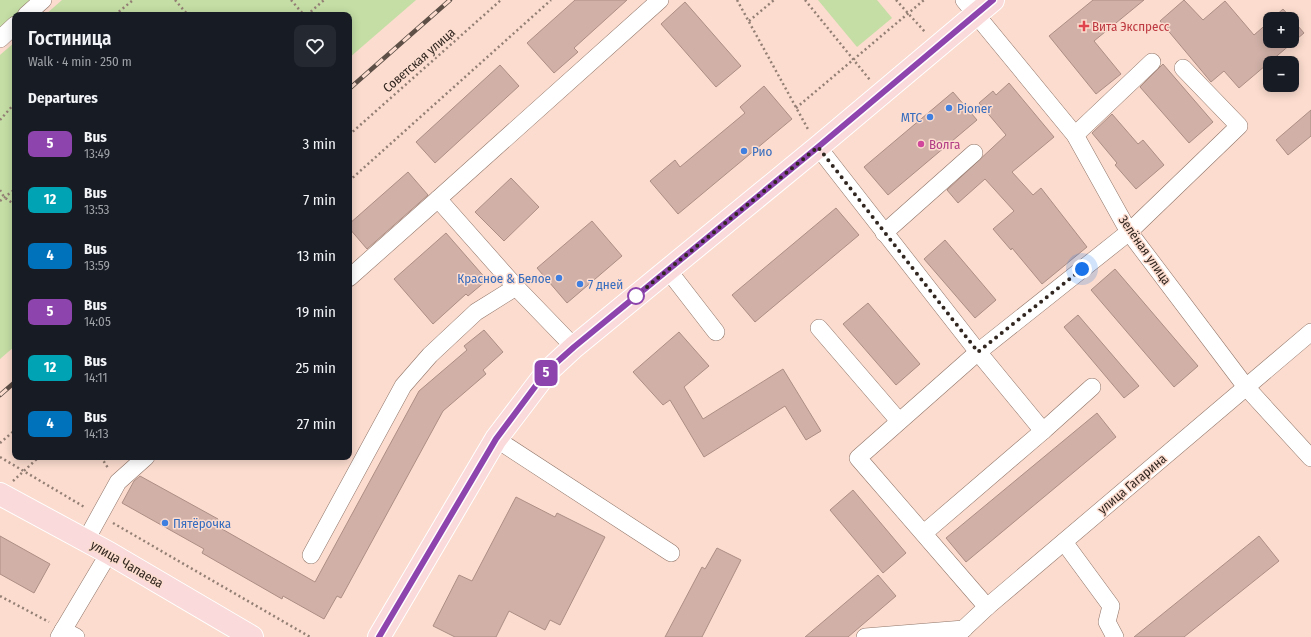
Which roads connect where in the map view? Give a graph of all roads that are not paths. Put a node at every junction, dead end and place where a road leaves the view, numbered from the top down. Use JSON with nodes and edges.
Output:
{"nodes":[{"id":1,"x":43,"y":0,"type":"edge"},
{"id":2,"x":660,"y":0,"type":"edge"},
{"id":3,"x":993,"y":0,"type":"edge"},
{"id":4,"x":970,"y":7,"type":"edge"},
{"id":5,"x":29,"y":12,"type":"edge"},
{"id":6,"x":12,"y":28,"type":"edge"},
{"id":7,"x":0,"y":39,"type":"edge"},
{"id":8,"x":1152,"y":62,"type":"dead end"},
{"id":9,"x":1183,"y":68,"type":"dead end"},
{"id":10,"x":1075,"y":135,"type":"junction"},
{"id":11,"x":818,"y":147,"type":"junction"},
{"id":12,"x":974,"y":152,"type":"dead end"},
{"id":13,"x":438,"y":199,"type":"junction"},
{"id":14,"x":1129,"y":232,"type":"junction"},
{"id":15,"x":884,"y":233,"type":"junction"},
{"id":16,"x":668,"y":270,"type":"junction"},
{"id":17,"x":352,"y":275,"type":"edge"},
{"id":18,"x":516,"y":287,"type":"junction"},
{"id":19,"x":819,"y":328,"type":"dead end"},
{"id":20,"x":716,"y":332,"type":"dead end"},
{"id":21,"x":1311,"y":332,"type":"edge"},
{"id":22,"x":574,"y":347,"type":"junction"},
{"id":23,"x":978,"y":352,"type":"junction"},
{"id":24,"x":1092,"y":387,"type":"dead end"},
{"id":25,"x":1246,"y":387,"type":"junction"},
{"id":26,"x":899,"y":421,"type":"junction"},
{"id":27,"x":1043,"y":431,"type":"junction"},
{"id":28,"x":496,"y":439,"type":"junction"},
{"id":29,"x":1309,"y":451,"type":"edge"},
{"id":30,"x":143,"y":460,"type":"edge"},
{"id":31,"x":5,"y":489,"type":"edge"},
{"id":32,"x":924,"y":533,"type":"junction"},
{"id":33,"x":86,"y":540,"type":"junction"},
{"id":34,"x":1064,"y":542,"type":"junction"},
{"id":35,"x":109,"y":553,"type":"junction"},
{"id":36,"x":671,"y":553,"type":"dead end"},
{"id":37,"x":311,"y":555,"type":"dead end"},
{"id":38,"x":988,"y":606,"type":"junction"},
{"id":39,"x":959,"y":633,"type":"edge"},
{"id":40,"x":66,"y":635,"type":"edge"},
{"id":41,"x":252,"y":637,"type":"edge"},
{"id":42,"x":379,"y":637,"type":"edge"},
{"id":43,"x":865,"y":637,"type":"edge"},
{"id":44,"x":1115,"y":637,"type":"edge"}],
"edges":[{"from":1,"to":5,"type":"street"},
{"from":2,"to":13,"type":"street"},
{"from":3,"to":4,"type":"main road"},
{"from":4,"to":10,"type":"street","name":"Зелёная улица"},
{"from":4,"to":11,"type":"main road"},
{"from":6,"to":7,"type":"street"},
{"from":8,"to":10,"type":"street"},
{"from":9,"to":14,"type":"street"},
{"from":10,"to":14,"type":"street","name":"Зелёная улица"},
{"from":11,"to":15,"type":"street"},
{"from":11,"to":16,"type":"main road"},
{"from":12,"to":15,"type":"street"},
{"from":13,"to":17,"type":"street"},
{"from":13,"to":18,"type":"street"},
{"from":14,"to":23,"type":"street"},
{"from":14,"to":25,"type":"street","name":"Зелёная улица"},
{"from":15,"to":23,"type":"street"},
{"from":16,"to":20,"type":"street"},
{"from":16,"to":22,"type":"main road"},
{"from":18,"to":22,"type":"street"},
{"from":18,"to":37,"type":"street"},
{"from":19,"to":26,"type":"street"},
{"from":21,"to":25,"type":"street","name":"улица Гагарина"},
{"from":22,"to":28,"type":"main road"},
{"from":23,"to":26,"type":"street"},
{"from":23,"to":27,"type":"street"},
{"from":24,"to":27,"type":"street"},
{"from":25,"to":29,"type":"street","name":"Зелёная улица"},
{"from":25,"to":34,"type":"street","name":"улица Гагарина"},
{"from":26,"to":32,"type":"street"},
{"from":27,"to":32,"type":"street"},
{"from":28,"to":36,"type":"street"},
{"from":28,"to":42,"type":"main road"},
{"from":30,"to":33,"type":"street"},
{"from":31,"to":33,"type":"main road","name":"улица Чапаева"},
{"from":32,"to":38,"type":"street"},
{"from":33,"to":35,"type":"main road","name":"улица Чапаева"},
{"from":34,"to":38,"type":"street","name":"улица Гагарина"},
{"from":34,"to":44,"type":"street"},
{"from":35,"to":40,"type":"street"},
{"from":35,"to":41,"type":"main road","name":"улица Чапаева"},
{"from":38,"to":39,"type":"street","name":"улица Гагарина"},
{"from":39,"to":43,"type":"street"}]}
